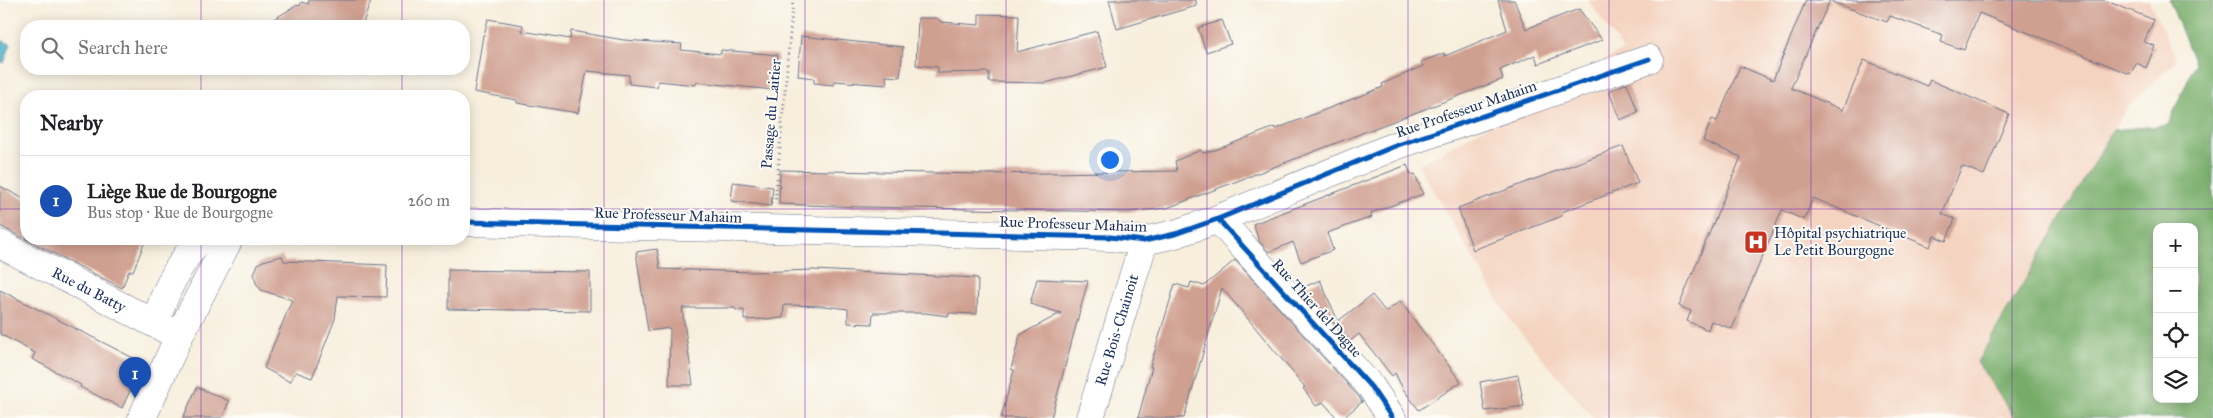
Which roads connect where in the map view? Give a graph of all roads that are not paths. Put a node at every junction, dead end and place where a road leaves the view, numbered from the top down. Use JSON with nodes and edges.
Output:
{"nodes":[{"id":1,"x":1649,"y":59,"type":"dead end"},
{"id":2,"x":1218,"y":219,"type":"junction"},
{"id":3,"x":470,"y":222,"type":"edge"},
{"id":4,"x":1144,"y":241,"type":"junction"},
{"id":5,"x":0,"y":244,"type":"edge"},
{"id":6,"x":195,"y":245,"type":"edge"},
{"id":7,"x":226,"y":245,"type":"edge"},
{"id":8,"x":167,"y":329,"type":"junction"},
{"id":9,"x":142,"y":418,"type":"edge"},
{"id":10,"x":1090,"y":418,"type":"edge"},
{"id":11,"x":1392,"y":418,"type":"edge"}],
"edges":[{"from":1,"to":2,"type":"street","name":"Rue Professeur Mahaim"},
{"from":2,"to":4,"type":"street","name":"Rue Professeur Mahaim"},
{"from":2,"to":11,"type":"street","name":"Rue Thier del Dague"},
{"from":3,"to":4,"type":"street","name":"Rue Professeur Mahaim"},
{"from":4,"to":10,"type":"street","name":"Rue Bois-Chainoit"},
{"from":5,"to":8,"type":"street","name":"Rue du Batty"},
{"from":6,"to":8,"type":"street"},
{"from":7,"to":8,"type":"street"},
{"from":8,"to":9,"type":"street"}]}
